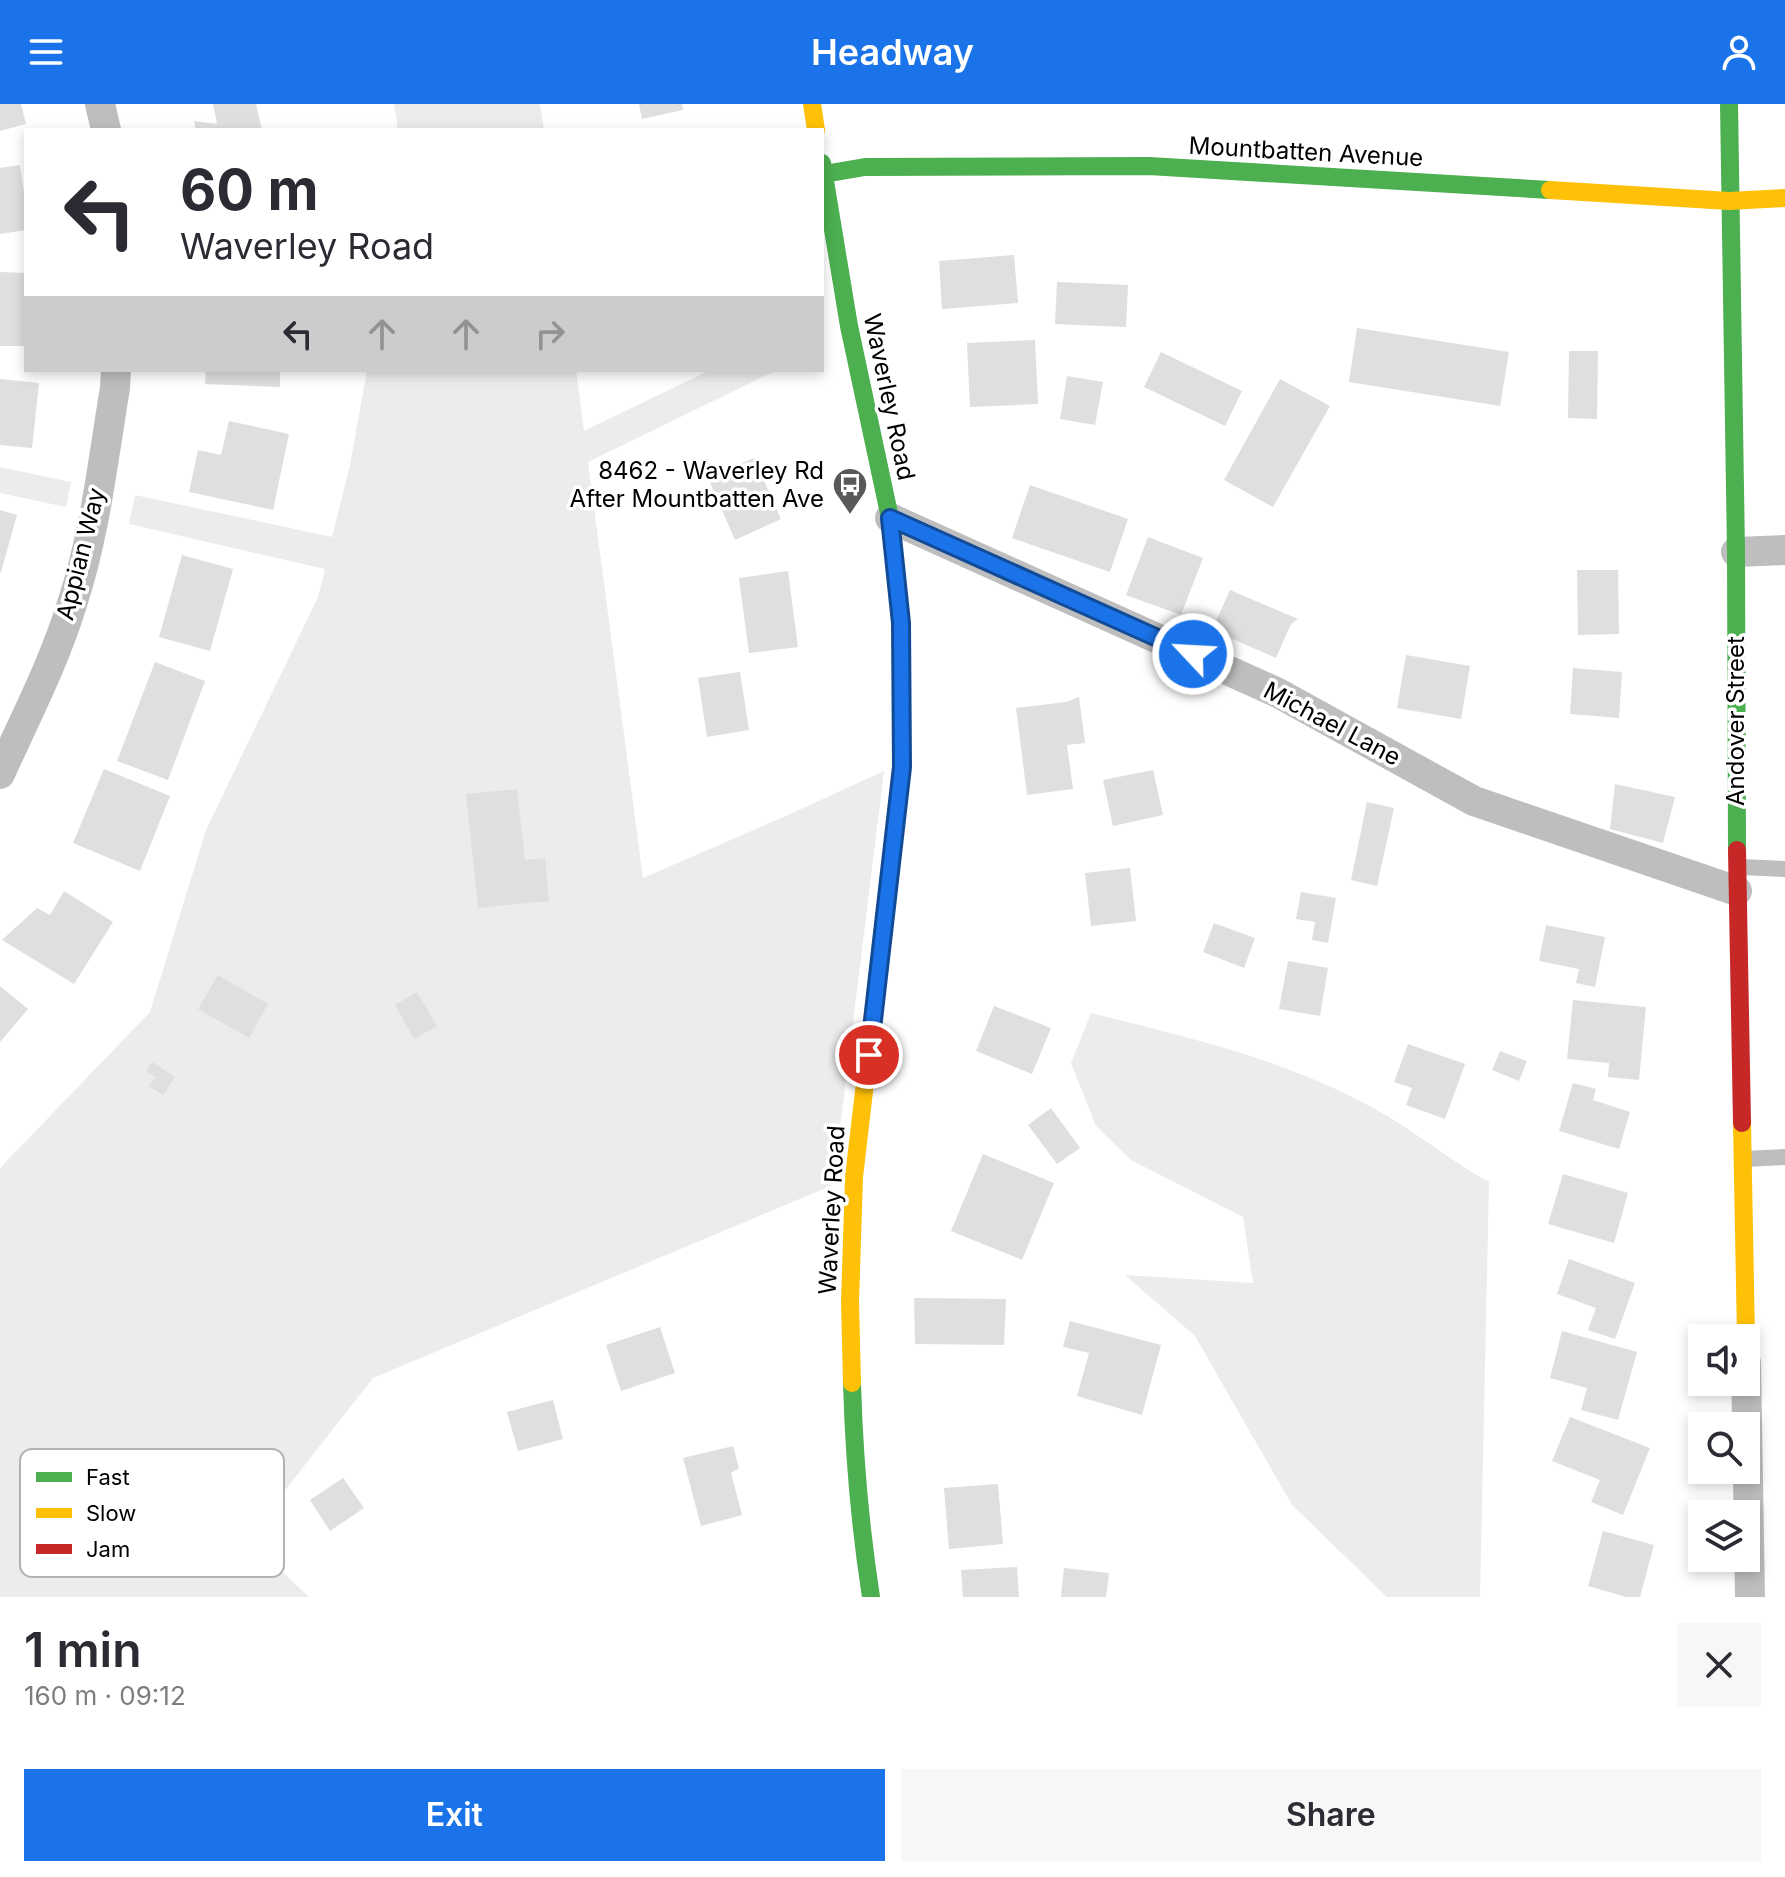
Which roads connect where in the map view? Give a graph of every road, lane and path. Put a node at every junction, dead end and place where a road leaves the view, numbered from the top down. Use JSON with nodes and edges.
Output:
{"nodes":[{"id":1,"x":100,"y":104,"type":"edge"},
{"id":2,"x":812,"y":104,"type":"edge"},
{"id":3,"x":1729,"y":104,"type":"edge"},
{"id":4,"x":106,"y":128,"type":"edge"},
{"id":5,"x":816,"y":128,"type":"edge"},
{"id":6,"x":824,"y":168,"type":"edge"},
{"id":7,"x":824,"y":174,"type":"edge"},
{"id":8,"x":1785,"y":198,"type":"edge"},
{"id":9,"x":1729,"y":201,"type":"junction"},
{"id":10,"x":116,"y":372,"type":"edge"},
{"id":11,"x":890,"y":518,"type":"junction"},
{"id":12,"x":1785,"y":550,"type":"edge"},
{"id":13,"x":1736,"y":552,"type":"junction"},
{"id":14,"x":0,"y":774,"type":"edge"},
{"id":15,"x":1785,"y":869,"type":"edge"},
{"id":16,"x":1737,"y":879,"type":"junction"},
{"id":17,"x":1785,"y":1157,"type":"edge"},
{"id":18,"x":1743,"y":1159,"type":"junction"},
{"id":19,"x":1746,"y":1324,"type":"edge"},
{"id":20,"x":1747,"y":1396,"type":"edge"},
{"id":21,"x":871,"y":1597,"type":"edge"},
{"id":22,"x":1750,"y":1597,"type":"edge"}],
"edges":[{"from":1,"to":4,"type":"street"},
{"from":2,"to":5,"type":"street"},
{"from":3,"to":9,"type":"street","name":"Andover Street"},
{"from":6,"to":9,"type":"street","name":"Mountbatten Avenue"},
{"from":7,"to":11,"type":"street","name":"Waverley Road"},
{"from":8,"to":9,"type":"street","name":"Mountbatten Avenue"},
{"from":9,"to":13,"type":"street","name":"Andover Street"},
{"from":10,"to":14,"type":"street","name":"Appian Way"},
{"from":11,"to":16,"type":"street","name":"Michael Lane"},
{"from":11,"to":21,"type":"street","name":"Waverley Road"},
{"from":12,"to":13,"type":"street"},
{"from":13,"to":16,"type":"street","name":"Andover Street"},
{"from":15,"to":16,"type":"lane"},
{"from":16,"to":18,"type":"street","name":"Andover Street"},
{"from":17,"to":18,"type":"lane"},
{"from":18,"to":19,"type":"street","name":"Andover Street"},
{"from":20,"to":22,"type":"street"}]}
